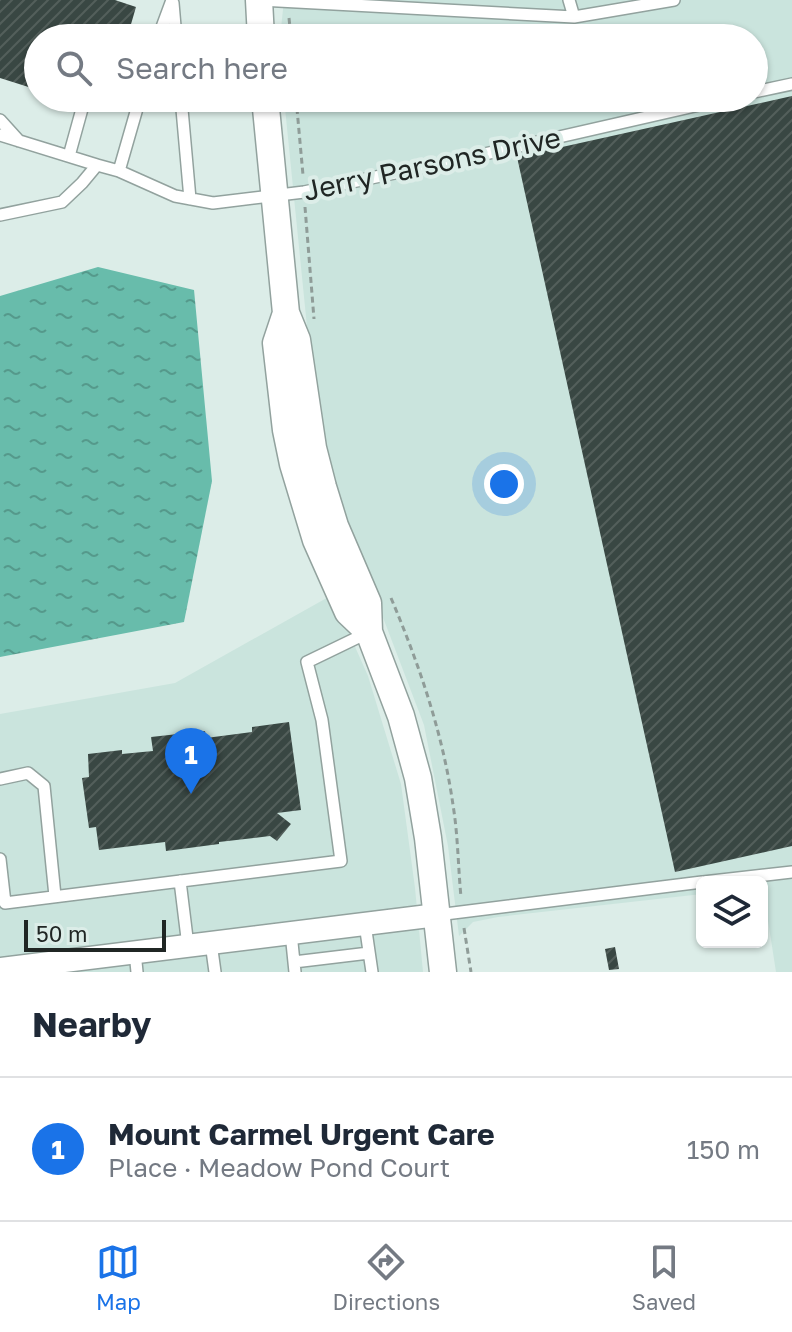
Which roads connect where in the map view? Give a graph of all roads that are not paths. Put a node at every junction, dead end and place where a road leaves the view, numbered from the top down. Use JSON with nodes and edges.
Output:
{"nodes":[{"id":1,"x":173,"y":0,"type":"edge"},
{"id":2,"x":259,"y":0,"type":"edge"},
{"id":3,"x":569,"y":0,"type":"edge"},
{"id":4,"x":674,"y":0,"type":"edge"},
{"id":5,"x":288,"y":2,"type":"edge"},
{"id":6,"x":574,"y":17,"type":"junction"},
{"id":7,"x":164,"y":24,"type":"edge"},
{"id":8,"x":175,"y":24,"type":"edge"},
{"id":9,"x":260,"y":24,"type":"edge"},
{"id":10,"x":792,"y":84,"type":"edge"},
{"id":11,"x":768,"y":89,"type":"edge"},
{"id":12,"x":81,"y":112,"type":"edge"},
{"id":13,"x":136,"y":112,"type":"edge"},
{"id":14,"x":182,"y":112,"type":"edge"},
{"id":15,"x":266,"y":112,"type":"edge"},
{"id":16,"x":669,"y":112,"type":"edge"},
{"id":17,"x":0,"y":120,"type":"edge"},
{"id":18,"x":0,"y":135,"type":"edge"},
{"id":19,"x":20,"y":141,"type":"junction"},
{"id":20,"x":69,"y":156,"type":"junction"},
{"id":21,"x":97,"y":165,"type":"junction"},
{"id":22,"x":119,"y":171,"type":"junction"},
{"id":23,"x":275,"y":196,"type":"junction"},
{"id":24,"x":190,"y":199,"type":"junction"},
{"id":25,"x":0,"y":215,"type":"edge"},
{"id":26,"x":369,"y":632,"type":"junction"},
{"id":27,"x":0,"y":779,"type":"edge"},
{"id":28,"x":0,"y":859,"type":"edge"},
{"id":29,"x":792,"y":872,"type":"edge"},
{"id":30,"x":756,"y":876,"type":"edge"},
{"id":31,"x":180,"y":881,"type":"junction"},
{"id":32,"x":696,"y":883,"type":"edge"},
{"id":33,"x":55,"y":896,"type":"junction"},
{"id":34,"x":449,"y":913,"type":"junction"},
{"id":35,"x":365,"y":924,"type":"junction"},
{"id":36,"x":291,"y":933,"type":"junction"},
{"id":37,"x":211,"y":943,"type":"junction"},
{"id":38,"x":188,"y":946,"type":"junction"},
{"id":39,"x":369,"y":953,"type":"junction"},
{"id":40,"x":136,"y":962,"type":"edge"},
{"id":41,"x":295,"y":967,"type":"edge"},
{"id":42,"x":40,"y":968,"type":"edge"},
{"id":43,"x":0,"y":969,"type":"edge"},
{"id":44,"x":215,"y":972,"type":"edge"},
{"id":45,"x":372,"y":972,"type":"edge"},
{"id":46,"x":443,"y":972,"type":"edge"}],
"edges":[{"from":1,"to":7,"type":"lane"},
{"from":1,"to":8,"type":"lane"},
{"from":2,"to":5,"type":"lane"},
{"from":2,"to":9,"type":"street"},
{"from":3,"to":6,"type":"lane"},
{"from":4,"to":6,"type":"lane"},
{"from":5,"to":6,"type":"lane"},
{"from":10,"to":11,"type":"lane"},
{"from":12,"to":20,"type":"lane"},
{"from":13,"to":22,"type":"lane"},
{"from":14,"to":24,"type":"lane"},
{"from":15,"to":23,"type":"street"},
{"from":16,"to":23,"type":"lane","name":"Jerry Parsons Drive"},
{"from":17,"to":19,"type":"lane"},
{"from":18,"to":19,"type":"lane","name":"Jerry Parsons Drive"},
{"from":19,"to":20,"type":"lane","name":"Jerry Parsons Drive"},
{"from":20,"to":21,"type":"lane","name":"Jerry Parsons Drive"},
{"from":21,"to":22,"type":"lane","name":"Jerry Parsons Drive"},
{"from":21,"to":25,"type":"lane"},
{"from":22,"to":24,"type":"lane","name":"Jerry Parsons Drive"},
{"from":23,"to":24,"type":"lane","name":"Jerry Parsons Drive"},
{"from":23,"to":26,"type":"street"},
{"from":26,"to":31,"type":"lane"},
{"from":26,"to":34,"type":"street"},
{"from":27,"to":33,"type":"lane"},
{"from":28,"to":33,"type":"lane"},
{"from":29,"to":30,"type":"lane"},
{"from":31,"to":33,"type":"lane"},
{"from":31,"to":38,"type":"lane"},
{"from":32,"to":34,"type":"lane"},
{"from":34,"to":35,"type":"street"},
{"from":34,"to":46,"type":"street"},
{"from":35,"to":36,"type":"street"},
{"from":35,"to":39,"type":"lane"},
{"from":36,"to":37,"type":"street"},
{"from":36,"to":41,"type":"lane"},
{"from":37,"to":38,"type":"street"},
{"from":37,"to":44,"type":"lane"},
{"from":38,"to":40,"type":"street"},
{"from":39,"to":41,"type":"lane"},
{"from":39,"to":45,"type":"lane"},
{"from":40,"to":42,"type":"street"},
{"from":42,"to":43,"type":"street"}]}
